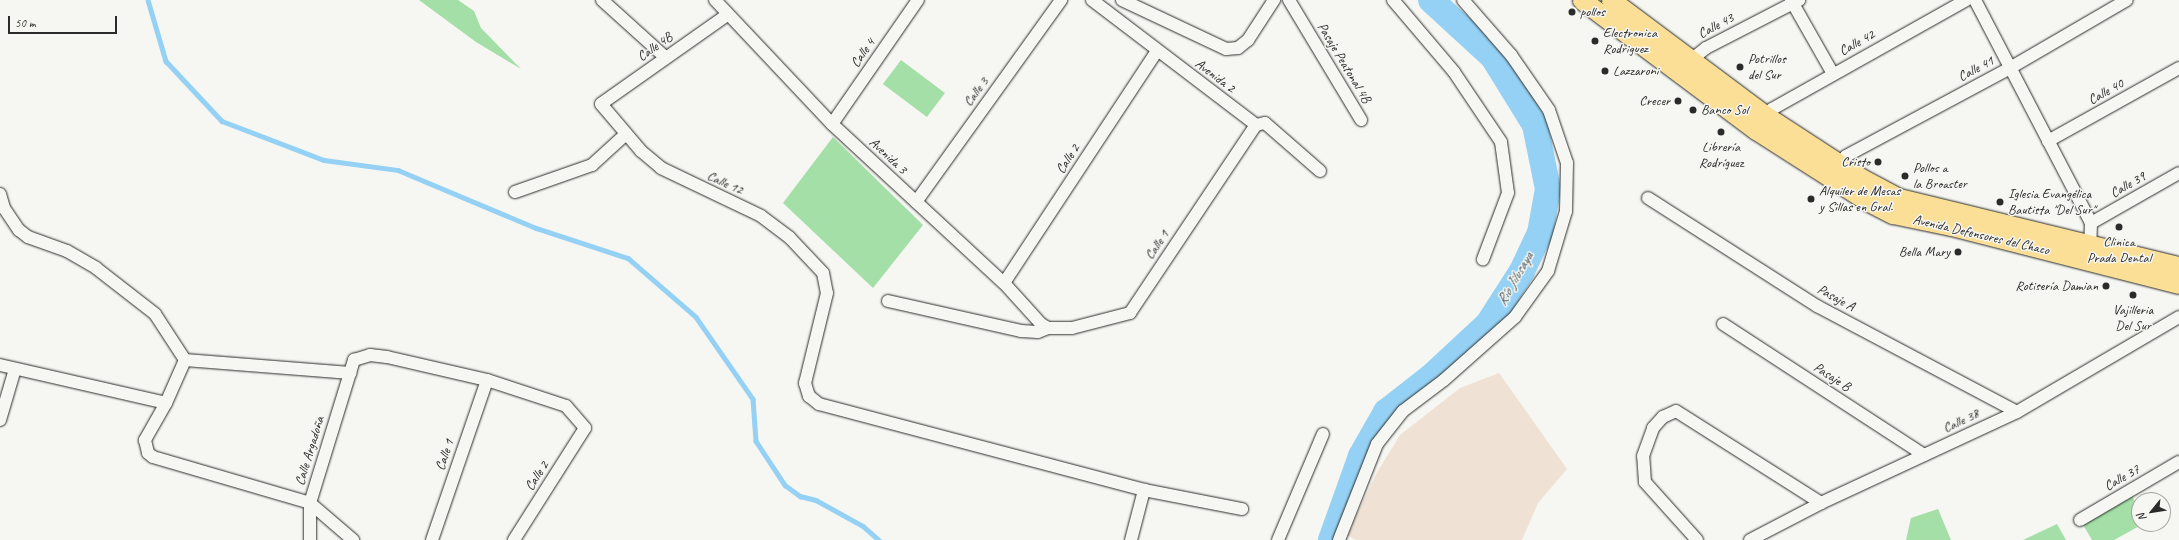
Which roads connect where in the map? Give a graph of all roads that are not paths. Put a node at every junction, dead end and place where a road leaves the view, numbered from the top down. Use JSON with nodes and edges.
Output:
{"nodes":[{"id":1,"x":602,"y":0,"type":"edge"},
{"id":2,"x":715,"y":0,"type":"edge"},
{"id":3,"x":1061,"y":0,"type":"edge"},
{"id":4,"x":1092,"y":0,"type":"edge"},
{"id":5,"x":1122,"y":0,"type":"edge"},
{"id":6,"x":1274,"y":0,"type":"edge"},
{"id":7,"x":1289,"y":0,"type":"edge"},
{"id":8,"x":1393,"y":0,"type":"edge"},
{"id":9,"x":1463,"y":0,"type":"edge"},
{"id":10,"x":1582,"y":0,"type":"edge"},
{"id":11,"x":1966,"y":0,"type":"edge"},
{"id":12,"x":1975,"y":0,"type":"edge"},
{"id":13,"x":2127,"y":0,"type":"edge"},
{"id":14,"x":1795,"y":1,"type":"edge"},
{"id":15,"x":914,"y":2,"type":"edge"},
{"id":16,"x":1618,"y":7,"type":"edge"},
{"id":17,"x":727,"y":15,"type":"junction"},
{"id":18,"x":1157,"y":51,"type":"junction"},
{"id":19,"x":665,"y":57,"type":"junction"},
{"id":20,"x":1686,"y":66,"type":"junction"},
{"id":21,"x":2010,"y":68,"type":"junction"},
{"id":22,"x":2179,"y":68,"type":"edge"},
{"id":23,"x":1833,"y":74,"type":"junction"},
{"id":24,"x":601,"y":104,"type":"joint"},
{"id":25,"x":1361,"y":120,"type":"dead end"},
{"id":26,"x":1761,"y":123,"type":"junction"},
{"id":27,"x":832,"y":124,"type":"junction"},
{"id":28,"x":1256,"y":125,"type":"junction"},
{"id":29,"x":626,"y":134,"type":"junction"},
{"id":30,"x":2048,"y":141,"type":"junction"},
{"id":31,"x":1320,"y":171,"type":"dead end"},
{"id":32,"x":1836,"y":172,"type":"junction"},
{"id":33,"x":2179,"y":173,"type":"edge"},
{"id":34,"x":515,"y":192,"type":"dead end"},
{"id":35,"x":0,"y":194,"type":"edge"},
{"id":36,"x":1648,"y":198,"type":"dead end"},
{"id":37,"x":916,"y":202,"type":"junction"},
{"id":38,"x":2091,"y":223,"type":"junction"},
{"id":39,"x":2090,"y":252,"type":"junction"},
{"id":40,"x":1483,"y":259,"type":"dead end"},
{"id":41,"x":2179,"y":266,"type":"edge"},
{"id":42,"x":1004,"y":283,"type":"junction"},
{"id":43,"x":2179,"y":284,"type":"edge"},
{"id":44,"x":888,"y":301,"type":"dead end"},
{"id":45,"x":2179,"y":317,"type":"edge"},
{"id":46,"x":1724,"y":324,"type":"dead end"},
{"id":47,"x":1048,"y":328,"type":"junction"},
{"id":48,"x":185,"y":360,"type":"junction"},
{"id":49,"x":0,"y":365,"type":"edge"},
{"id":50,"x":16,"y":368,"type":"junction"},
{"id":51,"x":350,"y":373,"type":"junction"},
{"id":52,"x":487,"y":380,"type":"junction"},
{"id":53,"x":166,"y":402,"type":"junction"},
{"id":54,"x":2017,"y":412,"type":"junction"},
{"id":55,"x":0,"y":420,"type":"edge"},
{"id":56,"x":1323,"y":434,"type":"dead end"},
{"id":57,"x":1924,"y":455,"type":"junction"},
{"id":58,"x":2179,"y":462,"type":"edge"},
{"id":59,"x":1144,"y":490,"type":"junction"},
{"id":60,"x":310,"y":503,"type":"junction"},
{"id":61,"x":1821,"y":503,"type":"junction"},
{"id":62,"x":1242,"y":509,"type":"dead end"},
{"id":63,"x":2080,"y":520,"type":"dead end"},
{"id":64,"x":310,"y":540,"type":"edge"},
{"id":65,"x":353,"y":540,"type":"edge"},
{"id":66,"x":432,"y":540,"type":"edge"},
{"id":67,"x":514,"y":540,"type":"edge"},
{"id":68,"x":1131,"y":540,"type":"edge"},
{"id":69,"x":1278,"y":540,"type":"edge"},
{"id":70,"x":1339,"y":540,"type":"edge"},
{"id":71,"x":1697,"y":540,"type":"edge"},
{"id":72,"x":1750,"y":540,"type":"edge"}],
"edges":[{"from":1,"to":19,"type":"street"},
{"from":2,"to":17,"type":"street","name":"Avenida 3"},
{"from":3,"to":37,"type":"street","name":"Calle 3"},
{"from":4,"to":18,"type":"street","name":"Avenida 2"},
{"from":5,"to":6,"type":"street"},
{"from":7,"to":25,"type":"street","name":"Pasaje Peatonal 4B"},
{"from":8,"to":40,"type":"street"},
{"from":9,"to":70,"type":"street"},
{"from":10,"to":16,"type":"main road","name":"Avenida Defensores del Chaco"},
{"from":11,"to":23,"type":"street","name":"Calle 42"},
{"from":12,"to":21,"type":"street"},
{"from":13,"to":21,"type":"street","name":"Calle 41"},
{"from":14,"to":20,"type":"street","name":"Calle 43"},
{"from":14,"to":23,"type":"street"},
{"from":15,"to":27,"type":"street","name":"Calle 4"},
{"from":16,"to":20,"type":"main road","name":"Avenida Defensores del Chaco"},
{"from":17,"to":19,"type":"street","name":"Calle 4B"},
{"from":17,"to":27,"type":"street","name":"Avenida 3"},
{"from":18,"to":28,"type":"street","name":"Avenida 2"},
{"from":18,"to":42,"type":"street","name":"Calle 2"},
{"from":19,"to":24,"type":"street","name":"Calle 4B"},
{"from":20,"to":26,"type":"main road","name":"Avenida Defensores del Chaco"},
{"from":21,"to":30,"type":"street"},
{"from":21,"to":32,"type":"street","name":"Calle 41"},
{"from":22,"to":30,"type":"street","name":"Calle 40"},
{"from":23,"to":26,"type":"street","name":"Calle 42"},
{"from":24,"to":29,"type":"street","name":"Calle 12"},
{"from":26,"to":32,"type":"main road","name":"Avenida Defensores del Chaco"},
{"from":27,"to":37,"type":"street","name":"Avenida 3"},
{"from":28,"to":31,"type":"street","name":"Avenida 2"},
{"from":28,"to":47,"type":"street","name":"Calle 1"},
{"from":29,"to":34,"type":"street"},
{"from":29,"to":59,"type":"street","name":"Calle 12"},
{"from":30,"to":38,"type":"street"},
{"from":32,"to":39,"type":"main road","name":"Avenida Defensores del Chaco"},
{"from":33,"to":38,"type":"street","name":"Calle 39"},
{"from":35,"to":48,"type":"street"},
{"from":36,"to":54,"type":"street","name":"Pasaje A"},
{"from":37,"to":42,"type":"street","name":"Avenida 3"},
{"from":38,"to":39,"type":"street"},
{"from":39,"to":41,"type":"main road","name":"Avenida Defensores del Chaco"},
{"from":39,"to":43,"type":"main road","name":"Avenida Defensores del Chaco"},
{"from":42,"to":47,"type":"street","name":"Avenida 3"},
{"from":44,"to":47,"type":"street","name":"Calle 1"},
{"from":45,"to":54,"type":"street","name":"Calle 38"},
{"from":46,"to":57,"type":"street","name":"Pasaje B"},
{"from":48,"to":51,"type":"street"},
{"from":48,"to":53,"type":"street"},
{"from":49,"to":50,"type":"street"},
{"from":50,"to":53,"type":"street"},
{"from":50,"to":55,"type":"street"},
{"from":51,"to":52,"type":"street","name":"Calle Argadoña"},
{"from":51,"to":60,"type":"street","name":"Calle Argadoña"},
{"from":52,"to":66,"type":"street","name":"Calle 1"},
{"from":52,"to":67,"type":"street","name":"Calle 2"},
{"from":53,"to":60,"type":"street"},
{"from":54,"to":57,"type":"street","name":"Calle 38"},
{"from":56,"to":69,"type":"street"},
{"from":57,"to":61,"type":"street","name":"Calle 38"},
{"from":58,"to":63,"type":"street","name":"Calle 37"},
{"from":59,"to":62,"type":"street"},
{"from":59,"to":68,"type":"street"},
{"from":60,"to":64,"type":"street","name":"Calle Argadoña"},
{"from":60,"to":65,"type":"street"},
{"from":61,"to":71,"type":"street"},
{"from":61,"to":72,"type":"street","name":"Calle 38"}]}
